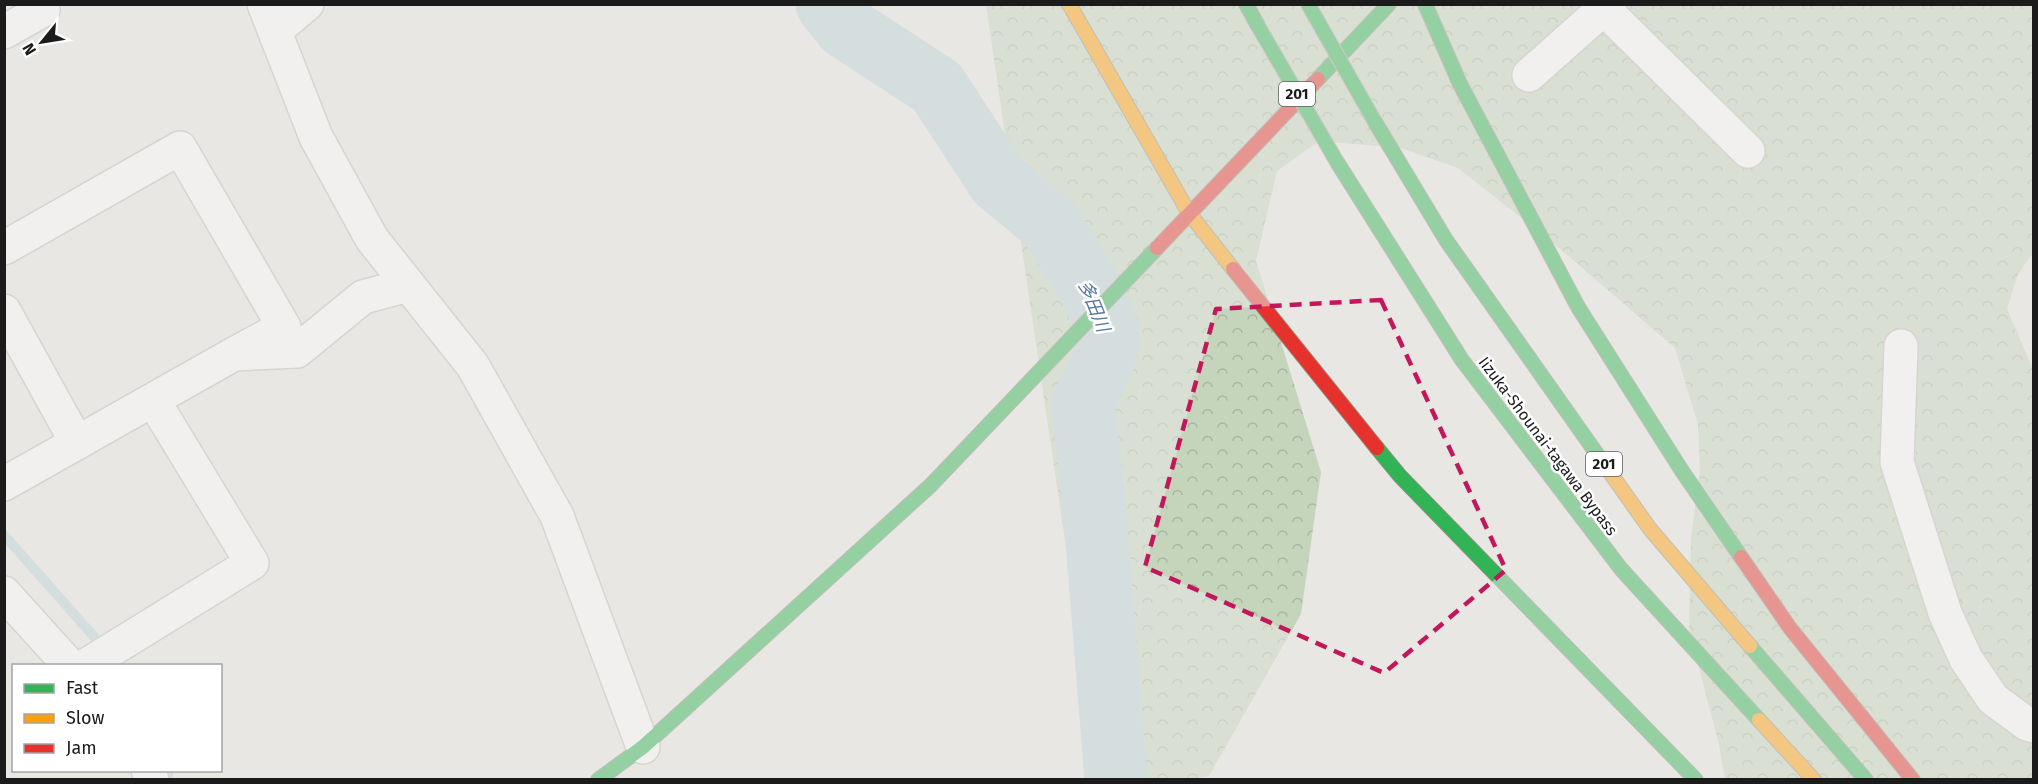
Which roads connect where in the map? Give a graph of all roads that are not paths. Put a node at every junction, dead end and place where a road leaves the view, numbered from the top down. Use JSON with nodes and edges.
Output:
{"nodes":[{"id":1,"x":307,"y":4,"type":"edge"},
{"id":2,"x":1069,"y":4,"type":"edge"},
{"id":3,"x":1246,"y":4,"type":"edge"},
{"id":4,"x":1308,"y":4,"type":"edge"},
{"id":5,"x":1389,"y":4,"type":"edge"},
{"id":6,"x":1425,"y":4,"type":"edge"},
{"id":7,"x":1604,"y":6,"type":"edge"},
{"id":8,"x":43,"y":10,"type":"dead end"},
{"id":9,"x":270,"y":18,"type":"edge"},
{"id":10,"x":4,"y":32,"type":"edge"},
{"id":11,"x":1529,"y":75,"type":"dead end"},
{"id":12,"x":1748,"y":151,"type":"dead end"},
{"id":13,"x":1189,"y":213,"type":"junction"},
{"id":14,"x":4,"y":248,"type":"edge"},
{"id":15,"x":408,"y":285,"type":"junction"},
{"id":16,"x":4,"y":310,"type":"edge"},
{"id":17,"x":1901,"y":345,"type":"dead end"},
{"id":18,"x":234,"y":354,"type":"junction"},
{"id":19,"x":153,"y":400,"type":"junction"},
{"id":20,"x":77,"y":443,"type":"junction"},
{"id":21,"x":4,"y":484,"type":"edge"},
{"id":22,"x":4,"y":593,"type":"edge"},
{"id":23,"x":68,"y":664,"type":"edge"},
{"id":24,"x":88,"y":664,"type":"edge"},
{"id":25,"x":2034,"y":726,"type":"edge"},
{"id":26,"x":644,"y":747,"type":"junction"},
{"id":27,"x":598,"y":780,"type":"edge"},
{"id":28,"x":1696,"y":780,"type":"edge"},
{"id":29,"x":1814,"y":780,"type":"edge"},
{"id":30,"x":1866,"y":780,"type":"edge"},
{"id":31,"x":1913,"y":780,"type":"edge"}],
"edges":[{"from":1,"to":9,"type":"street"},
{"from":2,"to":13,"type":"main road"},
{"from":3,"to":29,"type":"main road","name":"Iizuka-Shounai-tagawa Bypass","number":"201","bridge":true},
{"from":4,"to":30,"type":"main road","name":"Iizuka-Shounai-tagawa Bypass","number":"201","bridge":true},
{"from":5,"to":13,"type":"main road"},
{"from":6,"to":31,"type":"main road"},
{"from":7,"to":11,"type":"street"},
{"from":7,"to":12,"type":"street"},
{"from":8,"to":10,"type":"street"},
{"from":9,"to":15,"type":"street"},
{"from":13,"to":26,"type":"main road"},
{"from":13,"to":28,"type":"main road"},
{"from":14,"to":18,"type":"street"},
{"from":15,"to":18,"type":"street"},
{"from":15,"to":26,"type":"street"},
{"from":16,"to":20,"type":"street"},
{"from":17,"to":25,"type":"street"},
{"from":18,"to":19,"type":"street"},
{"from":19,"to":20,"type":"street"},
{"from":19,"to":24,"type":"street"},
{"from":20,"to":21,"type":"street"},
{"from":22,"to":23,"type":"street"},
{"from":26,"to":27,"type":"main road"}]}
